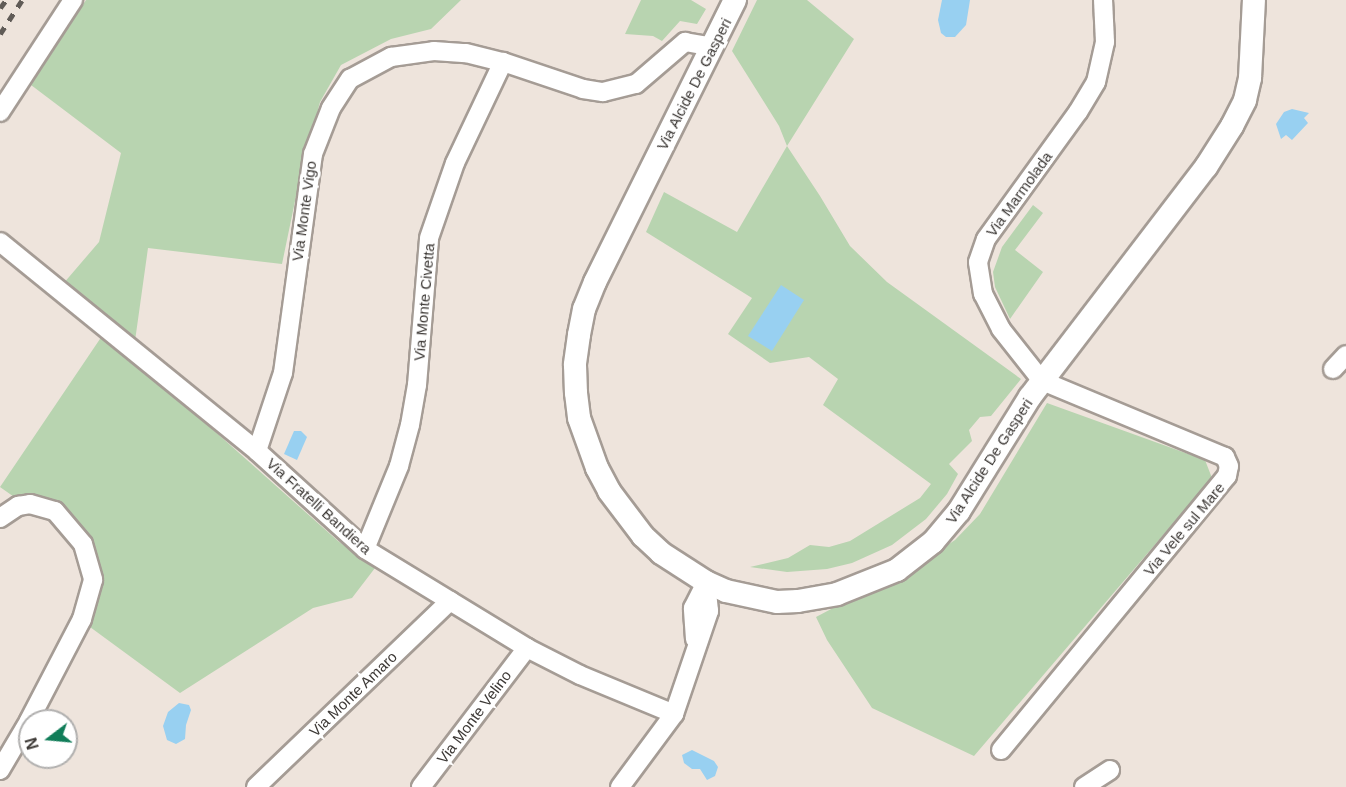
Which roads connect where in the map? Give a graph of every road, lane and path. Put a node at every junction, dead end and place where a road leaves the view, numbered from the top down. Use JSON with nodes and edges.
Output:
{"nodes":[{"id":1,"x":73,"y":0,"type":"edge"},
{"id":2,"x":735,"y":0,"type":"edge"},
{"id":3,"x":1103,"y":0,"type":"edge"},
{"id":4,"x":1254,"y":0,"type":"edge"},
{"id":5,"x":712,"y":47,"type":"junction"},
{"id":6,"x":504,"y":62,"type":"junction"},
{"id":7,"x":0,"y":112,"type":"edge"},
{"id":8,"x":0,"y":242,"type":"edge"},
{"id":9,"x":1346,"y":355,"type":"edge"},
{"id":10,"x":1333,"y":369,"type":"dead end"},
{"id":11,"x":1042,"y":381,"type":"junction"},
{"id":12,"x":257,"y":451,"type":"junction"},
{"id":13,"x":0,"y":518,"type":"edge"},
{"id":14,"x":365,"y":549,"type":"junction"},
{"id":15,"x":706,"y":582,"type":"junction"},
{"id":16,"x":450,"y":602,"type":"junction"},
{"id":17,"x":528,"y":648,"type":"junction"},
{"id":18,"x":675,"y":714,"type":"junction"},
{"id":19,"x":1000,"y":750,"type":"dead end"},
{"id":20,"x":0,"y":770,"type":"edge"},
{"id":21,"x":1110,"y":770,"type":"dead end"},
{"id":22,"x":256,"y":787,"type":"edge"},
{"id":23,"x":421,"y":787,"type":"edge"},
{"id":24,"x":620,"y":787,"type":"edge"},
{"id":25,"x":1084,"y":787,"type":"edge"}],
"edges":[{"from":1,"to":7,"type":"street"},
{"from":2,"to":5,"type":"street","name":"Via Alcide De Gasperi"},
{"from":3,"to":11,"type":"street","name":"Via Marmolada"},
{"from":4,"to":11,"type":"street","name":"Via Alcide De Gasperi"},
{"from":5,"to":6,"type":"street","name":"Via Monte Vigo"},
{"from":5,"to":15,"type":"street","name":"Via Alcide De Gasperi"},
{"from":6,"to":12,"type":"street","name":"Via Monte Vigo"},
{"from":6,"to":14,"type":"street","name":"Via Monte Civetta"},
{"from":8,"to":12,"type":"street","name":"Via Fratelli Bandiera"},
{"from":9,"to":10,"type":"street"},
{"from":11,"to":15,"type":"street","name":"Via Alcide De Gasperi"},
{"from":11,"to":19,"type":"street","name":"Via Vele sul Mare"},
{"from":12,"to":14,"type":"street","name":"Via Fratelli Bandiera"},
{"from":13,"to":20,"type":"street"},
{"from":14,"to":16,"type":"street","name":"Via Fratelli Bandiera"},
{"from":15,"to":18,"type":"street"},
{"from":16,"to":17,"type":"street","name":"Via Fratelli Bandiera"},
{"from":16,"to":22,"type":"street","name":"Via Monte Amaro"},
{"from":17,"to":18,"type":"street","name":"Via Fratelli Bandiera"},
{"from":17,"to":23,"type":"street","name":"Via Monte Velino"},
{"from":18,"to":24,"type":"street"},
{"from":21,"to":25,"type":"street"}]}
